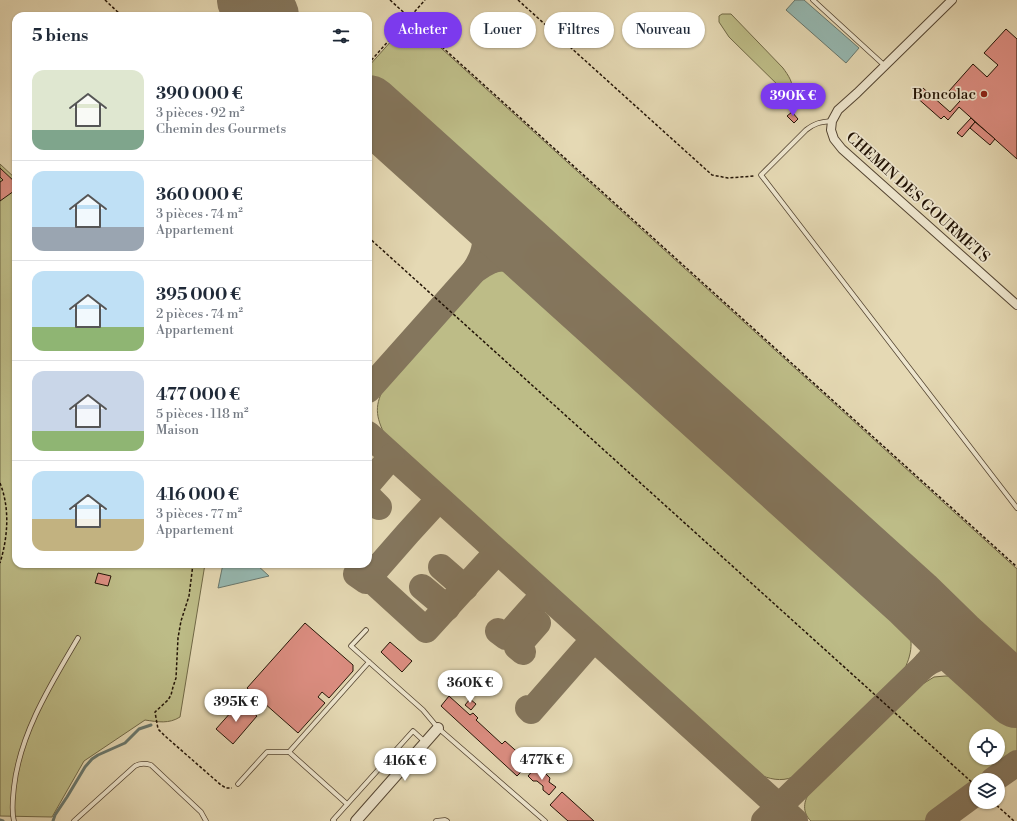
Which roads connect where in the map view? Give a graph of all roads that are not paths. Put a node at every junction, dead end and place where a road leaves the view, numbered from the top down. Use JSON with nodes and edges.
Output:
{"nodes":[{"id":1,"x":813,"y":0,"type":"edge"},
{"id":2,"x":952,"y":0,"type":"edge"},
{"id":3,"x":885,"y":66,"type":"junction"},
{"id":4,"x":832,"y":121,"type":"junction"},
{"id":5,"x":1017,"y":305,"type":"edge"},
{"id":6,"x":1017,"y":508,"type":"edge"},
{"id":7,"x":366,"y":630,"type":"dead end"},
{"id":8,"x":78,"y":638,"type":"dead end"},
{"id":9,"x":369,"y":662,"type":"junction"},
{"id":10,"x":438,"y":728,"type":"junction"},
{"id":11,"x":426,"y":742,"type":"junction"},
{"id":12,"x":289,"y":752,"type":"junction"},
{"id":13,"x":391,"y":755,"type":"junction"},
{"id":14,"x":404,"y":767,"type":"junction"},
{"id":15,"x":238,"y":784,"type":"road end"},
{"id":16,"x":347,"y":804,"type":"junction"},
{"id":17,"x":14,"y":821,"type":"edge"},
{"id":18,"x":74,"y":821,"type":"edge"},
{"id":19,"x":206,"y":821,"type":"edge"},
{"id":20,"x":334,"y":821,"type":"edge"},
{"id":21,"x":356,"y":821,"type":"edge"},
{"id":22,"x":436,"y":821,"type":"edge"},
{"id":23,"x":447,"y":821,"type":"edge"},
{"id":24,"x":545,"y":821,"type":"edge"}],
"edges":[{"from":1,"to":3,"type":"lane"},
{"from":2,"to":3,"type":"street","name":"CHEMIN DES GOURMETS"},
{"from":3,"to":4,"type":"street","name":"CHEMIN DES GOURMETS"},
{"from":4,"to":5,"type":"street","name":"CHEMIN DES GOURMETS"},
{"from":4,"to":6,"type":"lane"},
{"from":7,"to":9,"type":"lane"},
{"from":8,"to":17,"type":"lane"},
{"from":9,"to":10,"type":"lane"},
{"from":9,"to":12,"type":"lane"},
{"from":10,"to":11,"type":"street"},
{"from":10,"to":24,"type":"lane"},
{"from":11,"to":13,"type":"lane"},
{"from":11,"to":14,"type":"street"},
{"from":12,"to":15,"type":"lane"},
{"from":12,"to":16,"type":"lane"},
{"from":13,"to":14,"type":"lane"},
{"from":13,"to":16,"type":"lane"},
{"from":14,"to":21,"type":"street"},
{"from":16,"to":20,"type":"lane"},
{"from":18,"to":19,"type":"lane"},
{"from":22,"to":23,"type":"lane"}]}
